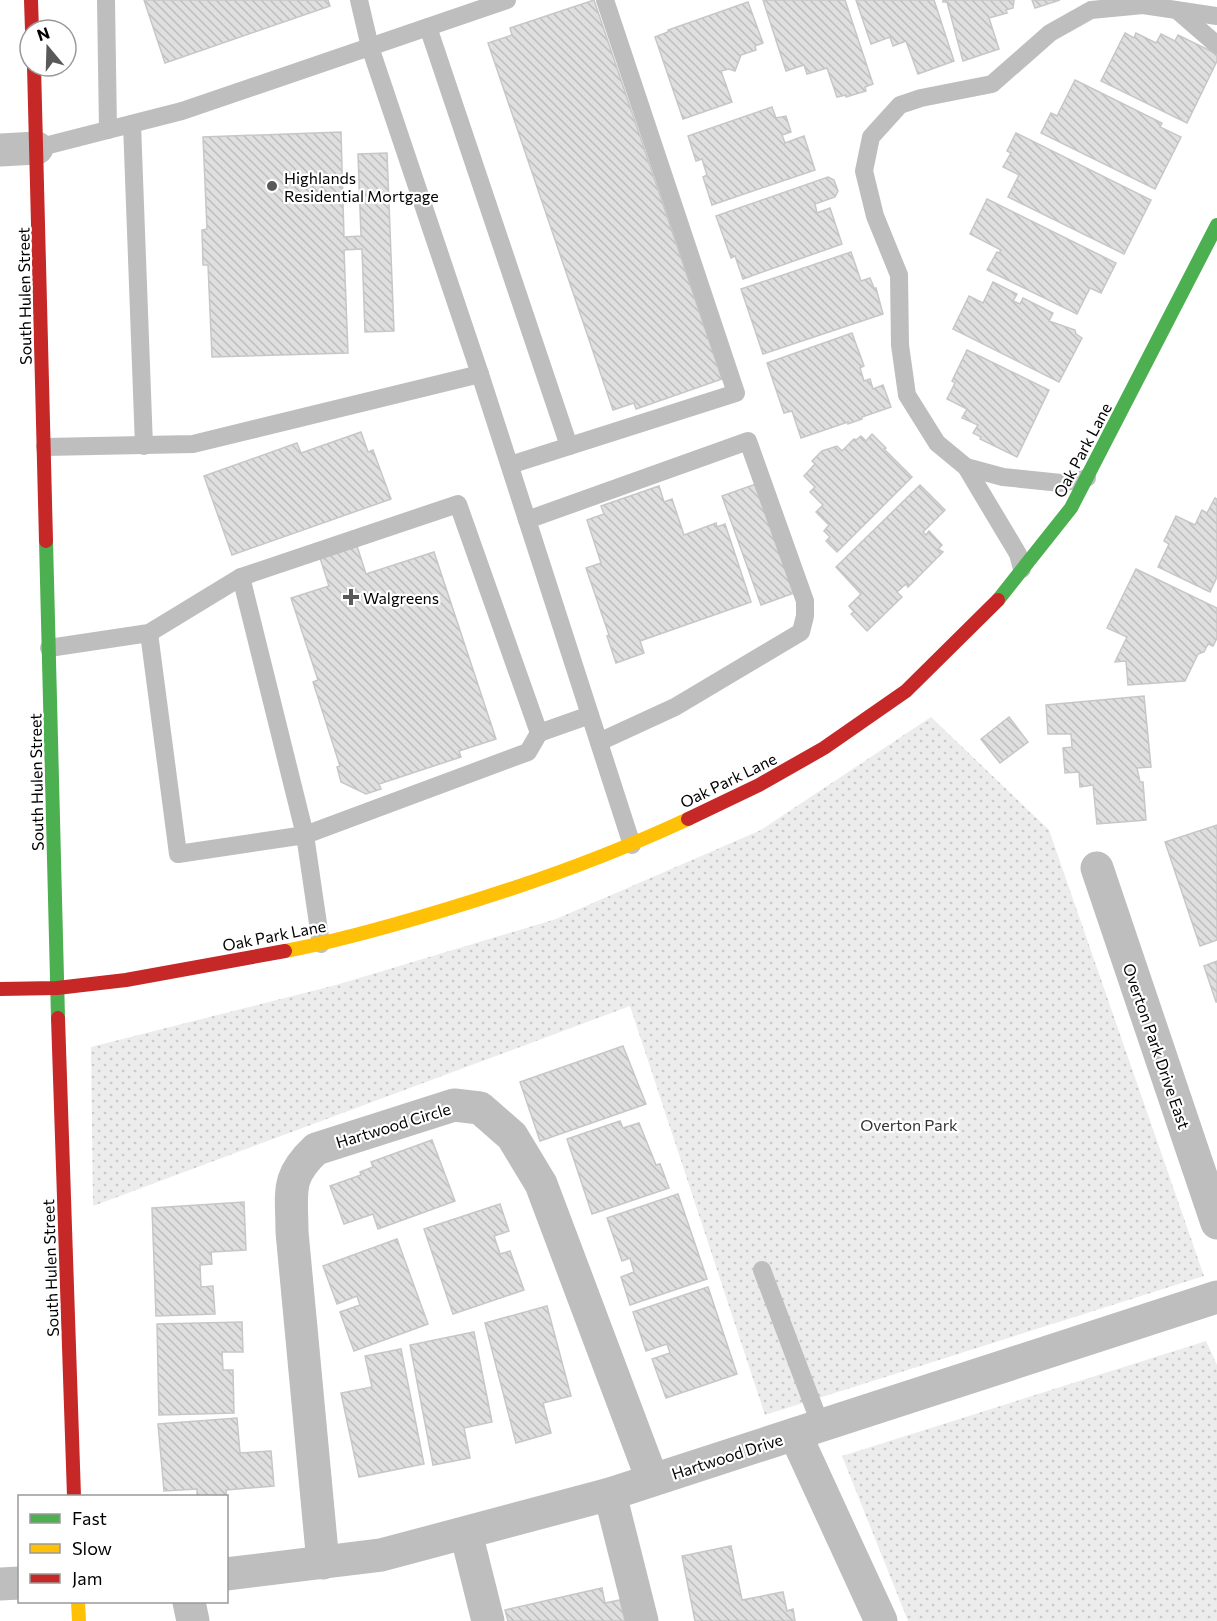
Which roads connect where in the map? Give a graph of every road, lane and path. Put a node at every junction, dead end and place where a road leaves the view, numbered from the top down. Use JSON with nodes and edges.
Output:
{"nodes":[{"id":1,"x":31,"y":0,"type":"edge"},
{"id":2,"x":106,"y":0,"type":"edge"},
{"id":3,"x":359,"y":0,"type":"edge"},
{"id":4,"x":507,"y":0,"type":"edge"},
{"id":5,"x":605,"y":0,"type":"edge"},
{"id":6,"x":1179,"y":12,"type":"junction"},
{"id":7,"x":1217,"y":16,"type":"edge"},
{"id":8,"x":32,"y":18,"type":"edge"},
{"id":9,"x":428,"y":27,"type":"junction"},
{"id":10,"x":1217,"y":45,"type":"edge"},
{"id":11,"x":370,"y":47,"type":"junction"},
{"id":12,"x":34,"y":78,"type":"edge"},
{"id":13,"x":132,"y":124,"type":"junction"},
{"id":14,"x":108,"y":130,"type":"junction"},
{"id":15,"x":37,"y":148,"type":"junction"},
{"id":16,"x":0,"y":150,"type":"edge"},
{"id":17,"x":1217,"y":225,"type":"edge"},
{"id":18,"x":480,"y":374,"type":"junction"},
{"id":19,"x":144,"y":446,"type":"junction"},
{"id":20,"x":568,"y":446,"type":"junction"},
{"id":21,"x":45,"y":447,"type":"junction"},
{"id":22,"x":510,"y":465,"type":"junction"},
{"id":23,"x":966,"y":467,"type":"junction"},
{"id":24,"x":1087,"y":478,"type":"junction"},
{"id":25,"x":527,"y":520,"type":"junction"},
{"id":26,"x":1022,"y":569,"type":"junction"},
{"id":27,"x":241,"y":577,"type":"junction"},
{"id":28,"x":149,"y":633,"type":"junction"},
{"id":29,"x":49,"y":648,"type":"junction"},
{"id":30,"x":590,"y":715,"type":"junction"},
{"id":31,"x":538,"y":733,"type":"junction"},
{"id":32,"x":600,"y":742,"type":"junction"},
{"id":33,"x":305,"y":835,"type":"junction"},
{"id":34,"x":632,"y":845,"type":"junction"},
{"id":35,"x":1096,"y":868,"type":"dead end"},
{"id":36,"x":321,"y":944,"type":"junction"},
{"id":37,"x":57,"y":988,"type":"junction"},
{"id":38,"x":0,"y":989,"type":"edge"},
{"id":39,"x":1217,"y":1223,"type":"edge"},
{"id":40,"x":762,"y":1270,"type":"dead end"},
{"id":41,"x":1217,"y":1297,"type":"edge"},
{"id":42,"x":808,"y":1430,"type":"junction"},
{"id":43,"x":652,"y":1479,"type":"junction"},
{"id":44,"x":610,"y":1494,"type":"junction"},
{"id":45,"x":74,"y":1495,"type":"edge"},
{"id":46,"x":466,"y":1533,"type":"junction"},
{"id":47,"x":323,"y":1563,"type":"junction"},
{"id":48,"x":228,"y":1574,"type":"edge"},
{"id":49,"x":18,"y":1583,"type":"edge"},
{"id":50,"x":0,"y":1584,"type":"edge"},
{"id":51,"x":78,"y":1603,"type":"edge"},
{"id":52,"x":189,"y":1603,"type":"edge"},
{"id":53,"x":79,"y":1621,"type":"edge"},
{"id":54,"x":193,"y":1621,"type":"edge"},
{"id":55,"x":488,"y":1621,"type":"edge"},
{"id":56,"x":642,"y":1621,"type":"edge"},
{"id":57,"x":881,"y":1621,"type":"edge"}],
"edges":[{"from":1,"to":8,"type":"street"},
{"from":2,"to":14,"type":"lane"},
{"from":3,"to":11,"type":"lane"},
{"from":4,"to":9,"type":"lane"},
{"from":5,"to":20,"type":"lane"},
{"from":6,"to":7,"type":"lane"},
{"from":6,"to":10,"type":"lane"},
{"from":6,"to":23,"type":"lane"},
{"from":9,"to":11,"type":"lane"},
{"from":9,"to":20,"type":"lane"},
{"from":11,"to":13,"type":"lane"},
{"from":11,"to":18,"type":"lane"},
{"from":12,"to":15,"type":"street","name":"South Hulen Street"},
{"from":13,"to":14,"type":"lane"},
{"from":13,"to":19,"type":"lane"},
{"from":14,"to":15,"type":"lane"},
{"from":15,"to":16,"type":"street"},
{"from":15,"to":21,"type":"street","name":"South Hulen Street"},
{"from":17,"to":24,"type":"street","name":"Oak Park Lane"},
{"from":18,"to":19,"type":"lane"},
{"from":18,"to":22,"type":"lane"},
{"from":19,"to":21,"type":"lane"},
{"from":20,"to":22,"type":"lane"},
{"from":21,"to":29,"type":"street","name":"South Hulen Street"},
{"from":22,"to":25,"type":"lane"},
{"from":23,"to":24,"type":"lane"},
{"from":23,"to":26,"type":"lane"},
{"from":24,"to":26,"type":"street","name":"Oak Park Lane"},
{"from":25,"to":30,"type":"lane"},
{"from":25,"to":32,"type":"lane"},
{"from":26,"to":34,"type":"street","name":"Oak Park Lane"},
{"from":27,"to":28,"type":"lane"},
{"from":27,"to":31,"type":"lane"},
{"from":27,"to":33,"type":"lane"},
{"from":28,"to":29,"type":"lane"},
{"from":28,"to":33,"type":"lane"},
{"from":29,"to":37,"type":"street","name":"South Hulen Street"},
{"from":30,"to":31,"type":"lane"},
{"from":30,"to":32,"type":"lane"},
{"from":31,"to":33,"type":"lane"},
{"from":32,"to":34,"type":"lane"},
{"from":33,"to":36,"type":"lane"},
{"from":34,"to":36,"type":"street","name":"Oak Park Lane"},
{"from":35,"to":39,"type":"street","name":"Overton Park Drive East"},
{"from":36,"to":37,"type":"street","name":"Oak Park Lane"},
{"from":37,"to":38,"type":"street","name":"Oak Park Lane"},
{"from":37,"to":45,"type":"street","name":"South Hulen Street"},
{"from":40,"to":42,"type":"lane"},
{"from":41,"to":42,"type":"street","name":"Hartwood Drive"},
{"from":42,"to":43,"type":"street","name":"Hartwood Drive"},
{"from":42,"to":57,"type":"street"},
{"from":43,"to":44,"type":"street","name":"Hartwood Drive"},
{"from":43,"to":47,"type":"street","name":"Hartwood Circle"},
{"from":44,"to":46,"type":"street","name":"Hartwood Drive"},
{"from":44,"to":56,"type":"street"},
{"from":46,"to":47,"type":"street","name":"Hartwood Drive"},
{"from":46,"to":55,"type":"street"},
{"from":47,"to":48,"type":"street","name":"Hartwood Drive"},
{"from":49,"to":50,"type":"street"},
{"from":51,"to":53,"type":"street"},
{"from":52,"to":54,"type":"street"}]}
